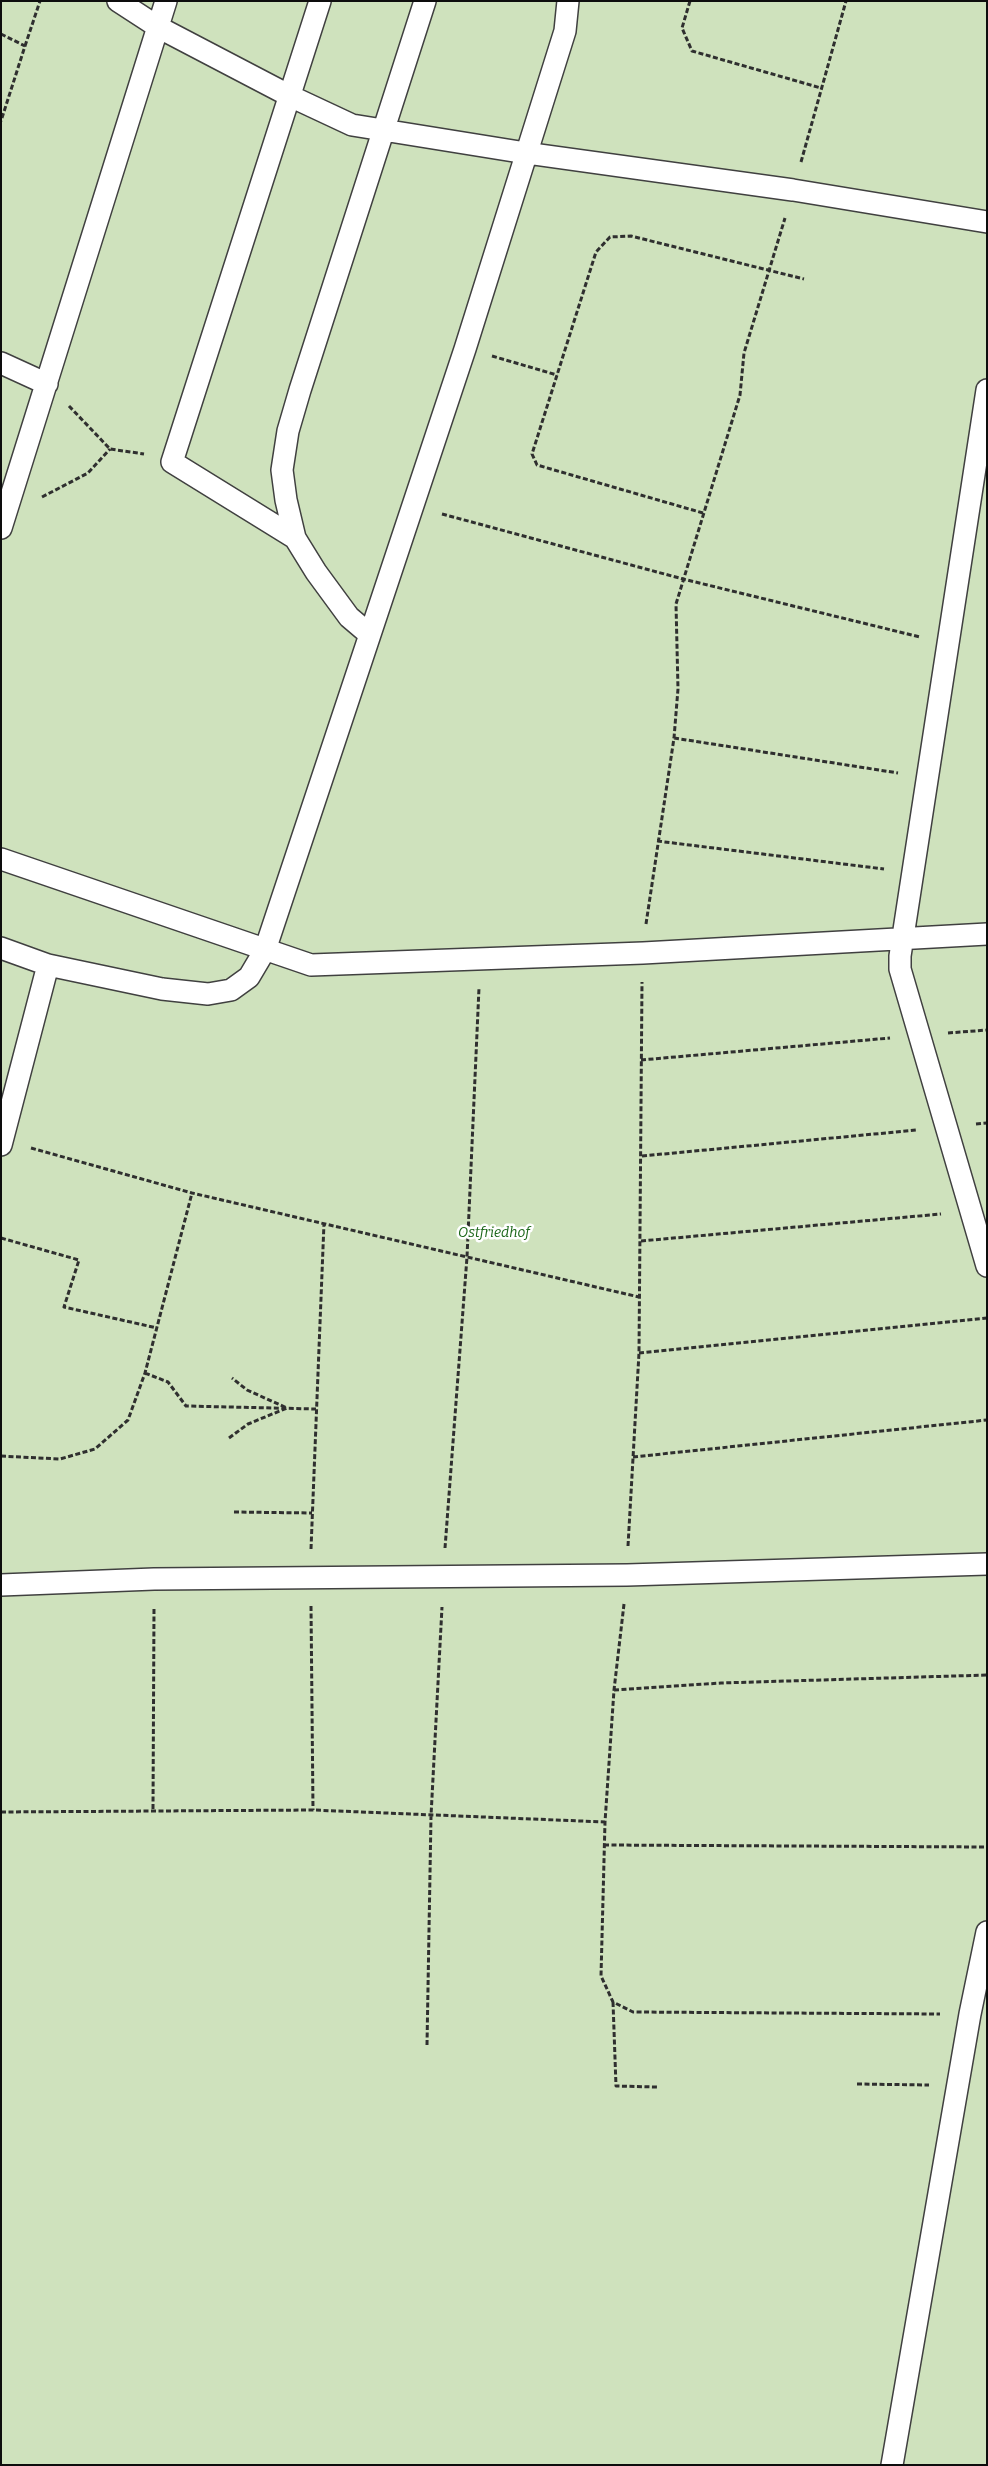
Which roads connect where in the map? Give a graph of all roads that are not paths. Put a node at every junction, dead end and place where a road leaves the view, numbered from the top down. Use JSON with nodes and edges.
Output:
{"nodes":[{"id":1,"x":118,"y":1,"type":"edge"},
{"id":2,"x":166,"y":1,"type":"edge"},
{"id":3,"x":320,"y":1,"type":"edge"},
{"id":4,"x":425,"y":1,"type":"edge"},
{"id":5,"x":568,"y":1,"type":"edge"},
{"id":6,"x":158,"y":27,"type":"junction"},
{"id":7,"x":290,"y":96,"type":"junction"},
{"id":8,"x":384,"y":131,"type":"junction"},
{"id":9,"x":526,"y":154,"type":"junction"},
{"id":10,"x":987,"y":222,"type":"edge"},
{"id":11,"x":1,"y":363,"type":"edge"},
{"id":12,"x":47,"y":384,"type":"junction"},
{"id":13,"x":987,"y":390,"type":"edge"},
{"id":14,"x":1,"y":528,"type":"edge"},
{"id":15,"x":296,"y":538,"type":"junction"},
{"id":16,"x":369,"y":634,"type":"junction"},
{"id":17,"x":1,"y":859,"type":"edge"},
{"id":18,"x":987,"y":934,"type":"edge"},
{"id":19,"x":904,"y":938,"type":"junction"},
{"id":20,"x":1,"y":948,"type":"edge"},
{"id":21,"x":265,"y":950,"type":"junction"},
{"id":22,"x":48,"y":965,"type":"junction"},
{"id":23,"x":2,"y":1143,"type":"edge"},
{"id":24,"x":987,"y":1266,"type":"edge"},
{"id":25,"x":987,"y":1564,"type":"edge"},
{"id":26,"x":1,"y":1585,"type":"edge"},
{"id":27,"x":987,"y":1932,"type":"edge"},
{"id":28,"x":892,"y":2465,"type":"edge"}],
"edges":[{"from":1,"to":6,"type":"lane"},
{"from":2,"to":6,"type":"lane"},
{"from":3,"to":7,"type":"lane"},
{"from":4,"to":8,"type":"lane"},
{"from":5,"to":9,"type":"lane"},
{"from":6,"to":7,"type":"lane"},
{"from":6,"to":12,"type":"lane"},
{"from":7,"to":8,"type":"lane"},
{"from":7,"to":15,"type":"lane"},
{"from":8,"to":9,"type":"lane"},
{"from":8,"to":15,"type":"lane"},
{"from":9,"to":10,"type":"lane"},
{"from":9,"to":16,"type":"lane"},
{"from":11,"to":12,"type":"lane"},
{"from":12,"to":14,"type":"lane"},
{"from":13,"to":19,"type":"lane"},
{"from":15,"to":16,"type":"lane"},
{"from":16,"to":21,"type":"lane"},
{"from":17,"to":21,"type":"lane"},
{"from":18,"to":19,"type":"lane"},
{"from":19,"to":21,"type":"lane"},
{"from":19,"to":24,"type":"lane"},
{"from":20,"to":22,"type":"lane"},
{"from":21,"to":22,"type":"lane"},
{"from":22,"to":23,"type":"lane"},
{"from":25,"to":26,"type":"lane"},
{"from":27,"to":28,"type":"lane"}]}
